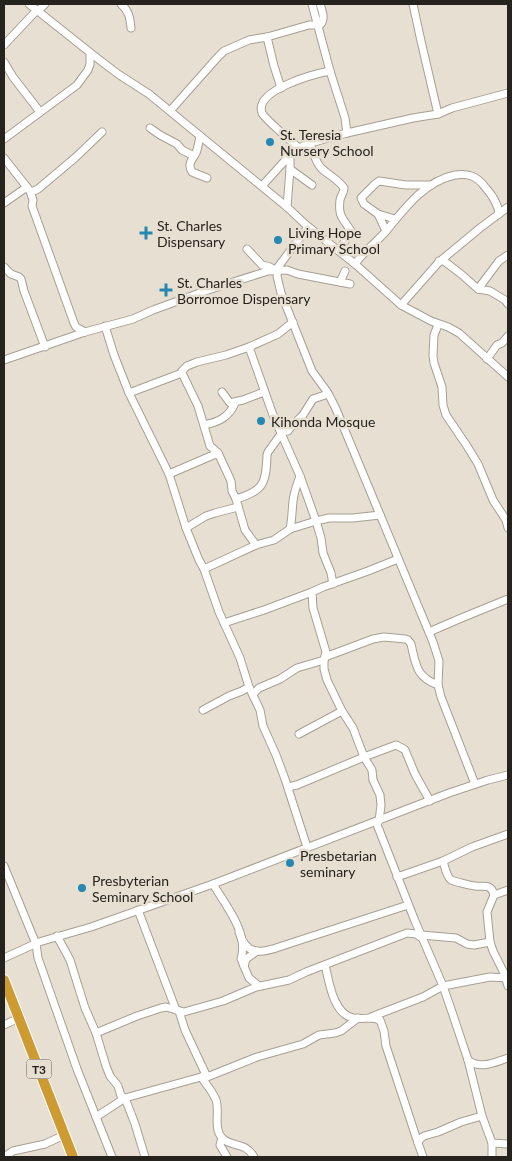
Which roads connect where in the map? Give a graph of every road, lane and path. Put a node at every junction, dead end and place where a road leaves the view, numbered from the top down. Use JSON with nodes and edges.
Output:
{"nodes":[{"id":1,"x":29,"y":4,"type":"edge"},
{"id":2,"x":45,"y":4,"type":"edge"},
{"id":3,"x":122,"y":4,"type":"edge"},
{"id":4,"x":312,"y":4,"type":"edge"},
{"id":5,"x":320,"y":4,"type":"edge"},
{"id":6,"x":413,"y":4,"type":"edge"},
{"id":7,"x":38,"y":11,"type":"junction"},
{"id":8,"x":317,"y":24,"type":"junction"},
{"id":9,"x":131,"y":28,"type":"dead end"},
{"id":10,"x":267,"y":37,"type":"junction"},
{"id":11,"x":4,"y":44,"type":"edge"},
{"id":12,"x":90,"y":53,"type":"junction"},
{"id":13,"x":4,"y":62,"type":"edge"},
{"id":14,"x":330,"y":71,"type":"junction"},
{"id":15,"x":281,"y":88,"type":"junction"},
{"id":16,"x":508,"y":93,"type":"edge"},
{"id":17,"x":170,"y":111,"type":"junction"},
{"id":18,"x":40,"y":112,"type":"junction"},
{"id":19,"x":438,"y":114,"type":"junction"},
{"id":20,"x":150,"y":128,"type":"dead end"},
{"id":21,"x":102,"y":132,"type":"dead end"},
{"id":22,"x":347,"y":133,"type":"junction"},
{"id":23,"x":200,"y":136,"type":"junction"},
{"id":24,"x":4,"y":139,"type":"edge"},
{"id":25,"x":310,"y":143,"type":"junction"},
{"id":26,"x":299,"y":148,"type":"junction"},
{"id":27,"x":290,"y":155,"type":"junction"},
{"id":28,"x":194,"y":156,"type":"junction"},
{"id":29,"x":4,"y":158,"type":"edge"},
{"id":30,"x":290,"y":169,"type":"junction"},
{"id":31,"x":207,"y":178,"type":"dead end"},
{"id":32,"x":431,"y":184,"type":"junction"},
{"id":33,"x":312,"y":185,"type":"dead end"},
{"id":34,"x":262,"y":186,"type":"junction"},
{"id":35,"x":29,"y":189,"type":"junction"},
{"id":36,"x":4,"y":203,"type":"edge"},
{"id":37,"x":287,"y":207,"type":"junction"},
{"id":38,"x":508,"y":207,"type":"edge"},
{"id":39,"x":378,"y":214,"type":"junction"},
{"id":40,"x":499,"y":214,"type":"junction"},
{"id":41,"x":395,"y":219,"type":"junction"},
{"id":42,"x":308,"y":227,"type":"junction"},
{"id":43,"x":386,"y":231,"type":"junction"},
{"id":44,"x":247,"y":249,"type":"dead end"},
{"id":45,"x":339,"y":251,"type":"junction"},
{"id":46,"x":508,"y":255,"type":"edge"},
{"id":47,"x":439,"y":262,"type":"junction"},
{"id":48,"x":355,"y":264,"type":"junction"},
{"id":49,"x":4,"y":267,"type":"edge"},
{"id":50,"x":277,"y":271,"type":"junction"},
{"id":51,"x":345,"y":271,"type":"dead end"},
{"id":52,"x":340,"y":282,"type":"junction"},
{"id":53,"x":350,"y":284,"type":"dead end"},
{"id":54,"x":478,"y":289,"type":"junction"},
{"id":55,"x":508,"y":304,"type":"edge"},
{"id":56,"x":401,"y":305,"type":"junction"},
{"id":57,"x":293,"y":322,"type":"junction"},
{"id":58,"x":438,"y":324,"type":"junction"},
{"id":59,"x":105,"y":326,"type":"junction"},
{"id":60,"x":85,"y":332,"type":"junction"},
{"id":61,"x":508,"y":336,"type":"edge"},
{"id":62,"x":45,"y":347,"type":"junction"},
{"id":63,"x":249,"y":347,"type":"junction"},
{"id":64,"x":487,"y":359,"type":"junction"},
{"id":65,"x":4,"y":360,"type":"edge"},
{"id":66,"x":182,"y":373,"type":"junction"},
{"id":67,"x":508,"y":378,"type":"edge"},
{"id":68,"x":222,"y":392,"type":"dead end"},
{"id":69,"x":264,"y":392,"type":"junction"},
{"id":70,"x":129,"y":393,"type":"junction"},
{"id":71,"x":328,"y":394,"type":"junction"},
{"id":72,"x":235,"y":403,"type":"junction"},
{"id":73,"x":204,"y":425,"type":"junction"},
{"id":74,"x":289,"y":429,"type":"junction"},
{"id":75,"x":281,"y":434,"type":"junction"},
{"id":76,"x":285,"y":443,"type":"junction"},
{"id":77,"x":218,"y":453,"type":"junction"},
{"id":78,"x":169,"y":474,"type":"junction"},
{"id":79,"x":300,"y":476,"type":"junction"},
{"id":80,"x":236,"y":499,"type":"junction"},
{"id":81,"x":238,"y":507,"type":"junction"},
{"id":82,"x":380,"y":514,"type":"junction"},
{"id":83,"x":316,"y":521,"type":"junction"},
{"id":84,"x":186,"y":528,"type":"junction"},
{"id":85,"x":508,"y":528,"type":"edge"},
{"id":86,"x":290,"y":530,"type":"junction"},
{"id":87,"x":256,"y":545,"type":"junction"},
{"id":88,"x":398,"y":559,"type":"junction"},
{"id":89,"x":204,"y":569,"type":"junction"},
{"id":90,"x":333,"y":584,"type":"junction"},
{"id":91,"x":312,"y":592,"type":"junction"},
{"id":92,"x":508,"y":599,"type":"edge"},
{"id":93,"x":224,"y":624,"type":"junction"},
{"id":94,"x":429,"y":632,"type":"junction"},
{"id":95,"x":324,"y":659,"type":"junction"},
{"id":96,"x":438,"y":685,"type":"junction"},
{"id":97,"x":251,"y":690,"type":"junction"},
{"id":98,"x":202,"y":710,"type":"dead end"},
{"id":99,"x":342,"y":711,"type":"junction"},
{"id":100,"x":299,"y":734,"type":"dead end"},
{"id":101,"x":364,"y":757,"type":"junction"},
{"id":102,"x":508,"y":775,"type":"edge"},
{"id":103,"x":475,"y":784,"type":"junction"},
{"id":104,"x":288,"y":787,"type":"junction"},
{"id":105,"x":430,"y":801,"type":"junction"},
{"id":106,"x":377,"y":821,"type":"junction"},
{"id":107,"x":508,"y":834,"type":"edge"},
{"id":108,"x":307,"y":847,"type":"junction"},
{"id":109,"x":443,"y":861,"type":"junction"},
{"id":110,"x":4,"y":866,"type":"edge"},
{"id":111,"x":397,"y":877,"type":"junction"},
{"id":112,"x":213,"y":884,"type":"junction"},
{"id":113,"x":508,"y":890,"type":"edge"},
{"id":114,"x":494,"y":895,"type":"junction"},
{"id":115,"x":408,"y":905,"type":"junction"},
{"id":116,"x":138,"y":910,"type":"junction"},
{"id":117,"x":415,"y":921,"type":"junction"},
{"id":118,"x":239,"y":932,"type":"junction"},
{"id":119,"x":404,"y":934,"type":"junction"},
{"id":120,"x":57,"y":936,"type":"junction"},
{"id":121,"x":422,"y":937,"type":"junction"},
{"id":122,"x":490,"y":942,"type":"junction"},
{"id":123,"x":36,"y":944,"type":"junction"},
{"id":124,"x":257,"y":952,"type":"junction"},
{"id":125,"x":4,"y":958,"type":"edge"},
{"id":126,"x":325,"y":965,"type":"junction"},
{"id":127,"x":244,"y":966,"type":"junction"},
{"id":128,"x":249,"y":978,"type":"junction"},
{"id":129,"x":507,"y":978,"type":"edge"},
{"id":130,"x":4,"y":980,"type":"edge"},
{"id":131,"x":259,"y":986,"type":"junction"},
{"id":132,"x":443,"y":986,"type":"junction"},
{"id":133,"x":508,"y":986,"type":"edge"},
{"id":134,"x":242,"y":992,"type":"junction"},
{"id":135,"x":178,"y":1011,"type":"junction"},
{"id":136,"x":19,"y":1018,"type":"junction"},
{"id":137,"x":358,"y":1018,"type":"junction"},
{"id":138,"x":369,"y":1018,"type":"junction"},
{"id":139,"x":4,"y":1025,"type":"edge"},
{"id":140,"x":96,"y":1033,"type":"junction"},
{"id":141,"x":508,"y":1058,"type":"edge"},
{"id":142,"x":468,"y":1060,"type":"junction"},
{"id":143,"x":204,"y":1077,"type":"junction"},
{"id":144,"x":125,"y":1098,"type":"junction"},
{"id":145,"x":482,"y":1116,"type":"junction"},
{"id":146,"x":96,"y":1117,"type":"junction"},
{"id":147,"x":415,"y":1134,"type":"junction"},
{"id":148,"x":64,"y":1135,"type":"junction"},
{"id":149,"x":424,"y":1136,"type":"junction"},
{"id":150,"x":222,"y":1138,"type":"junction"},
{"id":151,"x":418,"y":1143,"type":"junction"},
{"id":152,"x":492,"y":1143,"type":"junction"},
{"id":153,"x":508,"y":1144,"type":"edge"},
{"id":154,"x":4,"y":1157,"type":"edge"},
{"id":155,"x":73,"y":1157,"type":"edge"},
{"id":156,"x":112,"y":1157,"type":"edge"},
{"id":157,"x":145,"y":1157,"type":"edge"},
{"id":158,"x":227,"y":1157,"type":"edge"},
{"id":159,"x":254,"y":1157,"type":"edge"},
{"id":160,"x":423,"y":1157,"type":"edge"},
{"id":161,"x":492,"y":1157,"type":"edge"}],
"edges":[{"from":1,"to":7,"type":"street"},
{"from":2,"to":7,"type":"street"},
{"from":3,"to":9,"type":"street"},
{"from":4,"to":8,"type":"street"},
{"from":5,"to":8,"type":"street"},
{"from":6,"to":19,"type":"street"},
{"from":7,"to":11,"type":"street"},
{"from":7,"to":12,"type":"street"},
{"from":8,"to":10,"type":"street"},
{"from":8,"to":14,"type":"street"},
{"from":10,"to":15,"type":"street"},
{"from":10,"to":17,"type":"street"},
{"from":12,"to":17,"type":"street"},
{"from":12,"to":18,"type":"street"},
{"from":13,"to":18,"type":"street"},
{"from":14,"to":15,"type":"street"},
{"from":14,"to":22,"type":"street"},
{"from":15,"to":26,"type":"street"},
{"from":16,"to":19,"type":"street"},
{"from":17,"to":23,"type":"street"},
{"from":18,"to":24,"type":"street"},
{"from":19,"to":22,"type":"street"},
{"from":20,"to":28,"type":"street"},
{"from":21,"to":35,"type":"street"},
{"from":22,"to":25,"type":"street"},
{"from":23,"to":28,"type":"street"},
{"from":23,"to":34,"type":"street"},
{"from":25,"to":26,"type":"street"},
{"from":25,"to":45,"type":"street"},
{"from":26,"to":27,"type":"street"},
{"from":27,"to":30,"type":"street"},
{"from":27,"to":34,"type":"street"},
{"from":28,"to":31,"type":"street"},
{"from":29,"to":35,"type":"street"},
{"from":30,"to":33,"type":"street"},
{"from":30,"to":37,"type":"street"},
{"from":32,"to":39,"type":"street"},
{"from":32,"to":40,"type":"street"},
{"from":32,"to":41,"type":"street"},
{"from":34,"to":37,"type":"street"},
{"from":35,"to":36,"type":"street"},
{"from":35,"to":60,"type":"street"},
{"from":37,"to":42,"type":"street"},
{"from":38,"to":40,"type":"street"},
{"from":39,"to":41,"type":"street"},
{"from":39,"to":43,"type":"street"},
{"from":40,"to":47,"type":"street"},
{"from":41,"to":43,"type":"street"},
{"from":42,"to":45,"type":"street"},
{"from":42,"to":50,"type":"street"},
{"from":43,"to":48,"type":"street"},
{"from":44,"to":50,"type":"street"},
{"from":45,"to":48,"type":"street"},
{"from":46,"to":54,"type":"street"},
{"from":47,"to":54,"type":"street"},
{"from":47,"to":56,"type":"street"},
{"from":48,"to":56,"type":"street"},
{"from":49,"to":62,"type":"street"},
{"from":50,"to":52,"type":"street"},
{"from":50,"to":57,"type":"street"},
{"from":50,"to":59,"type":"street"},
{"from":51,"to":52,"type":"street"},
{"from":52,"to":53,"type":"street"},
{"from":54,"to":55,"type":"street"},
{"from":56,"to":58,"type":"street"},
{"from":57,"to":63,"type":"street"},
{"from":57,"to":71,"type":"street"},
{"from":58,"to":64,"type":"street"},
{"from":58,"to":85,"type":"street"},
{"from":59,"to":60,"type":"street"},
{"from":59,"to":70,"type":"street"},
{"from":60,"to":62,"type":"street"},
{"from":61,"to":64,"type":"street"},
{"from":62,"to":65,"type":"street"},
{"from":63,"to":66,"type":"street"},
{"from":63,"to":69,"type":"street"},
{"from":64,"to":67,"type":"street"},
{"from":66,"to":70,"type":"street"},
{"from":66,"to":73,"type":"street"},
{"from":68,"to":72,"type":"street"},
{"from":69,"to":72,"type":"street"},
{"from":69,"to":75,"type":"street"},
{"from":70,"to":78,"type":"street"},
{"from":71,"to":74,"type":"street"},
{"from":71,"to":82,"type":"street"},
{"from":72,"to":73,"type":"street"},
{"from":73,"to":77,"type":"street"},
{"from":74,"to":75,"type":"street"},
{"from":74,"to":76,"type":"street"},
{"from":75,"to":76,"type":"street"},
{"from":75,"to":80,"type":"street"},
{"from":76,"to":79,"type":"street"},
{"from":77,"to":78,"type":"street"},
{"from":77,"to":80,"type":"street"},
{"from":78,"to":84,"type":"street"},
{"from":79,"to":83,"type":"street"},
{"from":79,"to":86,"type":"street"},
{"from":80,"to":81,"type":"street"},
{"from":81,"to":84,"type":"street"},
{"from":81,"to":87,"type":"street"},
{"from":82,"to":83,"type":"street"},
{"from":82,"to":88,"type":"street"},
{"from":83,"to":86,"type":"street"},
{"from":83,"to":90,"type":"street"},
{"from":84,"to":89,"type":"street"},
{"from":86,"to":87,"type":"street"},
{"from":87,"to":89,"type":"street"},
{"from":88,"to":90,"type":"street"},
{"from":88,"to":94,"type":"street"},
{"from":89,"to":93,"type":"street"},
{"from":90,"to":91,"type":"street"},
{"from":91,"to":93,"type":"street"},
{"from":91,"to":95,"type":"street"},
{"from":92,"to":94,"type":"street"},
{"from":93,"to":97,"type":"street"},
{"from":94,"to":96,"type":"street"},
{"from":95,"to":96,"type":"street"},
{"from":95,"to":97,"type":"street"},
{"from":95,"to":99,"type":"street"},
{"from":96,"to":103,"type":"street"},
{"from":97,"to":98,"type":"street"},
{"from":97,"to":104,"type":"street"},
{"from":99,"to":100,"type":"street"},
{"from":99,"to":101,"type":"street"},
{"from":101,"to":104,"type":"street"},
{"from":101,"to":105,"type":"street"},
{"from":101,"to":106,"type":"street"},
{"from":102,"to":103,"type":"street"},
{"from":103,"to":105,"type":"street"},
{"from":104,"to":108,"type":"street"},
{"from":105,"to":106,"type":"street"},
{"from":106,"to":108,"type":"street"},
{"from":106,"to":111,"type":"street"},
{"from":107,"to":109,"type":"street"},
{"from":108,"to":112,"type":"street"},
{"from":109,"to":111,"type":"street"},
{"from":109,"to":114,"type":"street"},
{"from":110,"to":123,"type":"street"},
{"from":111,"to":115,"type":"street"},
{"from":112,"to":116,"type":"street"},
{"from":112,"to":118,"type":"street"},
{"from":113,"to":114,"type":"street"},
{"from":114,"to":122,"type":"street"},
{"from":115,"to":117,"type":"street"},
{"from":115,"to":124,"type":"street"},
{"from":116,"to":120,"type":"street"},
{"from":116,"to":135,"type":"street"},
{"from":117,"to":119,"type":"street"},
{"from":117,"to":121,"type":"street"},
{"from":118,"to":124,"type":"street"},
{"from":118,"to":127,"type":"street"},
{"from":119,"to":121,"type":"street"},
{"from":119,"to":126,"type":"street"},
{"from":120,"to":123,"type":"street"},
{"from":120,"to":140,"type":"street"},
{"from":121,"to":122,"type":"street"},
{"from":121,"to":132,"type":"street"},
{"from":122,"to":129,"type":"street"},
{"from":123,"to":125,"type":"street"},
{"from":123,"to":146,"type":"street"},
{"from":124,"to":127,"type":"street"},
{"from":126,"to":131,"type":"street"},
{"from":126,"to":137,"type":"street"},
{"from":127,"to":128,"type":"street"},
{"from":128,"to":131,"type":"street"},
{"from":128,"to":134,"type":"street"},
{"from":129,"to":132,"type":"street"},
{"from":129,"to":133,"type":"street"},
{"from":130,"to":136,"type":"highway","number":"T3"},
{"from":131,"to":134,"type":"street"},
{"from":132,"to":138,"type":"street"},
{"from":132,"to":142,"type":"street"},
{"from":134,"to":135,"type":"street"},
{"from":135,"to":140,"type":"street"},
{"from":135,"to":143,"type":"street"},
{"from":136,"to":139,"type":"street"},
{"from":136,"to":148,"type":"highway","number":"T3"},
{"from":137,"to":138,"type":"street"},
{"from":137,"to":143,"type":"street"},
{"from":138,"to":147,"type":"street"},
{"from":140,"to":144,"type":"street"},
{"from":141,"to":142,"type":"street"},
{"from":142,"to":145,"type":"street"},
{"from":143,"to":144,"type":"street"},
{"from":143,"to":150,"type":"street"},
{"from":144,"to":146,"type":"street"},
{"from":144,"to":157,"type":"street"},
{"from":145,"to":149,"type":"street"},
{"from":145,"to":152,"type":"street"},
{"from":146,"to":156,"type":"street"},
{"from":147,"to":149,"type":"street"},
{"from":147,"to":151,"type":"street"},
{"from":148,"to":154,"type":"street"},
{"from":148,"to":155,"type":"highway","number":"T3"},
{"from":149,"to":151,"type":"street"},
{"from":150,"to":158,"type":"street"},
{"from":150,"to":159,"type":"street"},
{"from":151,"to":160,"type":"street"},
{"from":152,"to":153,"type":"street"},
{"from":152,"to":161,"type":"street"}]}
